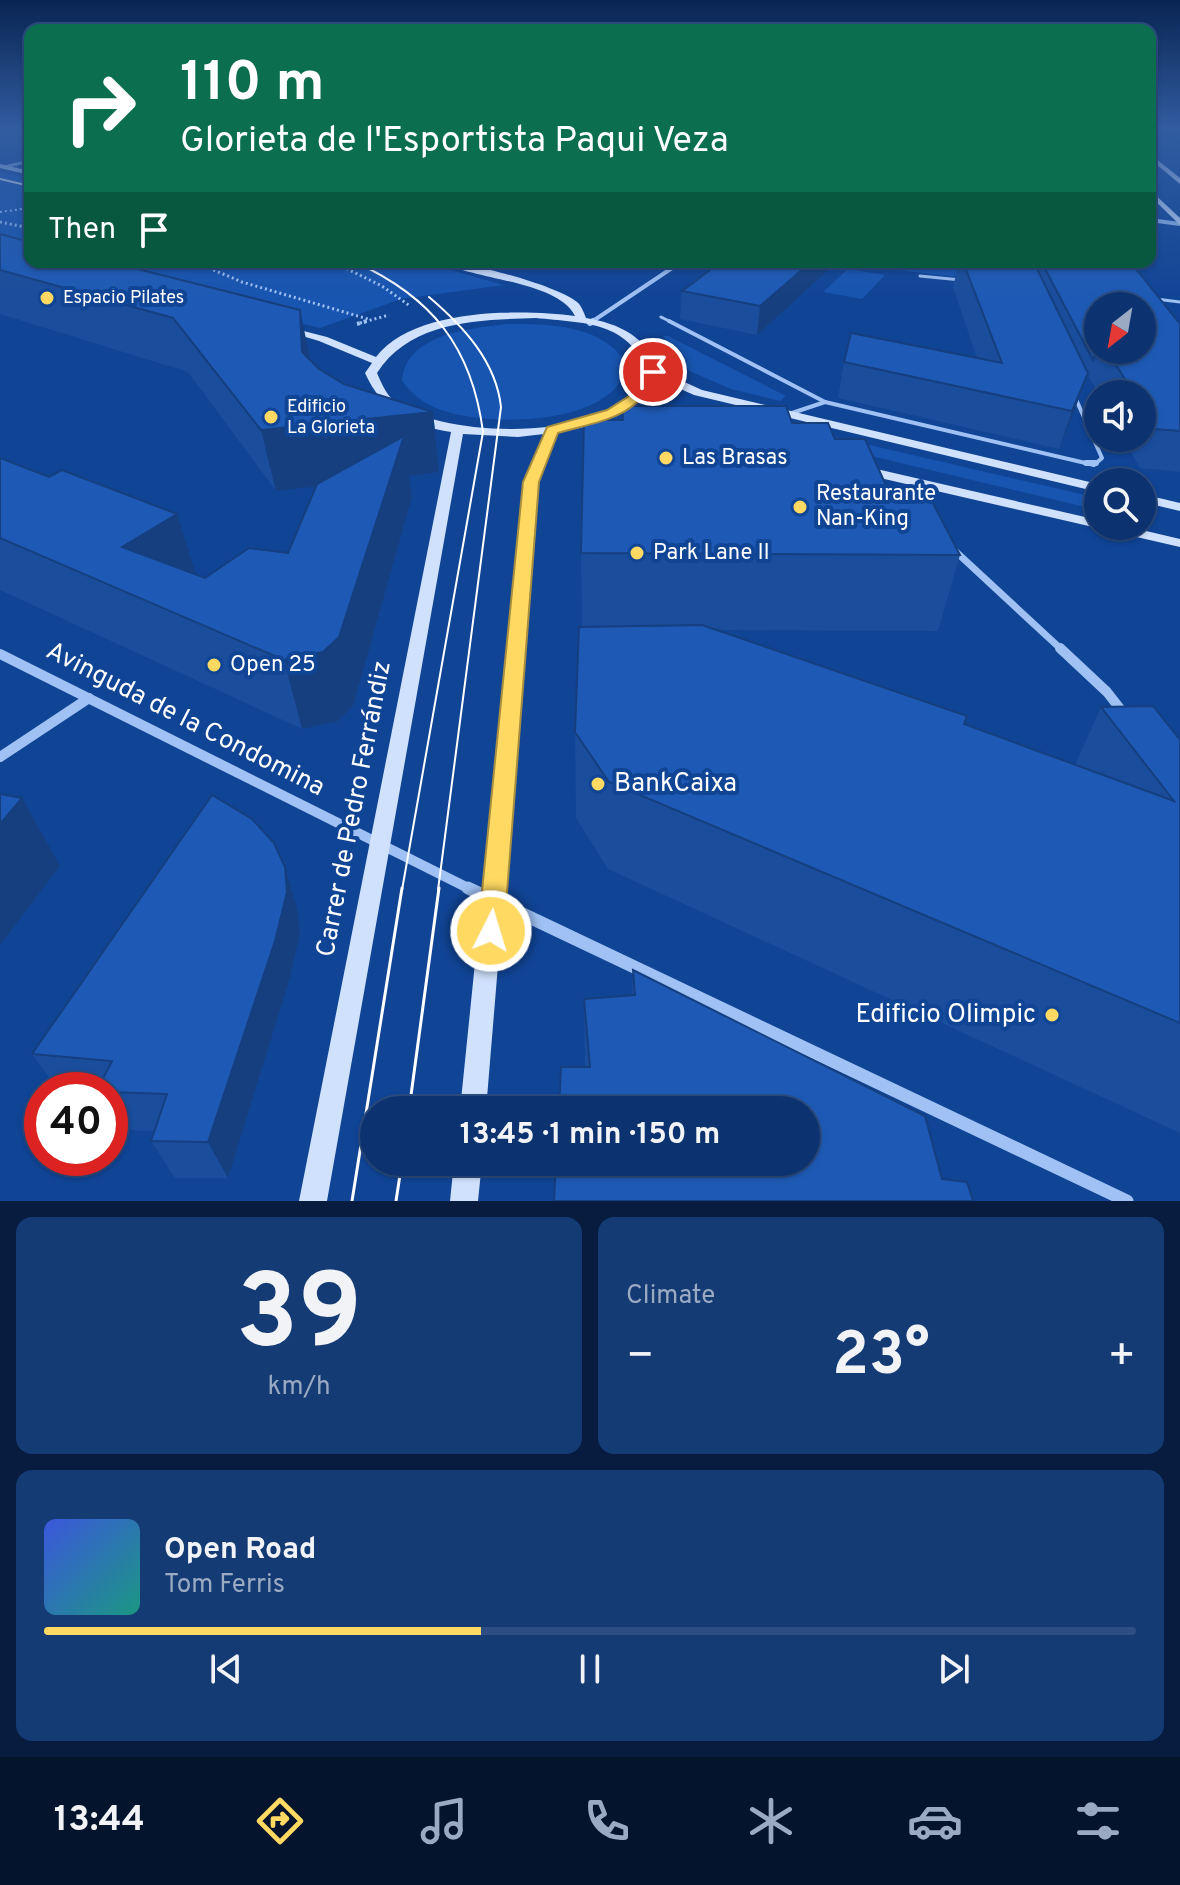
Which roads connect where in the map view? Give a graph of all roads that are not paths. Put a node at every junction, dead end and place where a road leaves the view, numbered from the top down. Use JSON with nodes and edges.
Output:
{"nodes":[{"id":1,"x":1156,"y":198,"type":"edge"},
{"id":2,"x":1156,"y":221,"type":"edge"},
{"id":3,"x":1180,"y":224,"type":"edge"},
{"id":4,"x":469,"y":268,"type":"edge"},
{"id":5,"x":671,"y":268,"type":"edge"},
{"id":6,"x":920,"y":276,"type":"dead end"},
{"id":7,"x":966,"y":281,"type":"edge"},
{"id":8,"x":1156,"y":299,"type":"edge"},
{"id":9,"x":1180,"y":302,"type":"edge"},
{"id":10,"x":661,"y":317,"type":"dead end"},
{"id":11,"x":586,"y":321,"type":"junction"},
{"id":12,"x":277,"y":327,"type":"edge"},
{"id":13,"x":377,"y":361,"type":"junction"},
{"id":14,"x":653,"y":372,"type":"junction"},
{"id":15,"x":1070,"y":386,"type":"edge"},
{"id":16,"x":825,"y":402,"type":"junction"},
{"id":17,"x":612,"y":413,"type":"junction"},
{"id":18,"x":789,"y":414,"type":"junction"},
{"id":19,"x":641,"y":417,"type":"edge"},
{"id":20,"x":458,"y":429,"type":"junction"},
{"id":21,"x":552,"y":430,"type":"junction"},
{"id":22,"x":837,"y":463,"type":"edge"},
{"id":23,"x":868,"y":471,"type":"junction"},
{"id":24,"x":879,"y":481,"type":"edge"},
{"id":25,"x":1084,"y":485,"type":"edge"},
{"id":26,"x":1156,"y":501,"type":"edge"},
{"id":27,"x":1180,"y":507,"type":"edge"},
{"id":28,"x":1084,"y":521,"type":"edge"},
{"id":29,"x":1156,"y":537,"type":"edge"},
{"id":30,"x":1180,"y":543,"type":"edge"},
{"id":31,"x":948,"y":545,"type":"edge"},
{"id":32,"x":0,"y":654,"type":"edge"},
{"id":33,"x":89,"y":698,"type":"junction"},
{"id":34,"x":1135,"y":728,"type":"edge"},
{"id":35,"x":0,"y":757,"type":"edge"},
{"id":36,"x":380,"y":846,"type":"junction"},
{"id":37,"x":494,"y":901,"type":"junction"},
{"id":38,"x":474,"y":1096,"type":"edge"},
{"id":39,"x":467,"y":1176,"type":"edge"},
{"id":40,"x":313,"y":1201,"type":"edge"},
{"id":41,"x":464,"y":1201,"type":"edge"},
{"id":42,"x":1127,"y":1201,"type":"edge"}],
"edges":[{"from":1,"to":3,"type":"main road"},
{"from":2,"to":3,"type":"street"},
{"from":4,"to":11,"type":"main road"},
{"from":5,"to":11,"type":"street"},
{"from":6,"to":7,"type":"lane"},
{"from":8,"to":9,"type":"lane"},
{"from":10,"to":16,"type":"lane"},
{"from":11,"to":13,"type":"main road"},
{"from":11,"to":14,"type":"main road"},
{"from":12,"to":13,"type":"main road"},
{"from":13,"to":20,"type":"main road"},
{"from":14,"to":17,"type":"main road"},
{"from":14,"to":18,"type":"main road"},
{"from":15,"to":16,"type":"lane"},
{"from":16,"to":18,"type":"lane"},
{"from":17,"to":19,"type":"main road"},
{"from":17,"to":21,"type":"main road"},
{"from":18,"to":25,"type":"main road"},
{"from":20,"to":21,"type":"main road"},
{"from":20,"to":36,"type":"main road","name":"Carrer de Pedro Ferrándiz"},
{"from":21,"to":37,"type":"main road"},
{"from":22,"to":23,"type":"main road"},
{"from":23,"to":24,"type":"street"},
{"from":23,"to":28,"type":"main road"},
{"from":26,"to":27,"type":"main road"},
{"from":29,"to":30,"type":"main road"},
{"from":31,"to":34,"type":"street"},
{"from":32,"to":33,"type":"street","name":"Avinguda de la Condomina"},
{"from":33,"to":35,"type":"street"},
{"from":33,"to":36,"type":"street","name":"Avinguda de la Condomina"},
{"from":36,"to":37,"type":"street","name":"Avinguda de la Condomina"},
{"from":36,"to":40,"type":"main road","name":"Carrer de Pedro Ferrándiz"},
{"from":37,"to":38,"type":"main road"},
{"from":37,"to":42,"type":"street","name":"Avinguda de la Condomina"},
{"from":39,"to":41,"type":"main road"}]}
